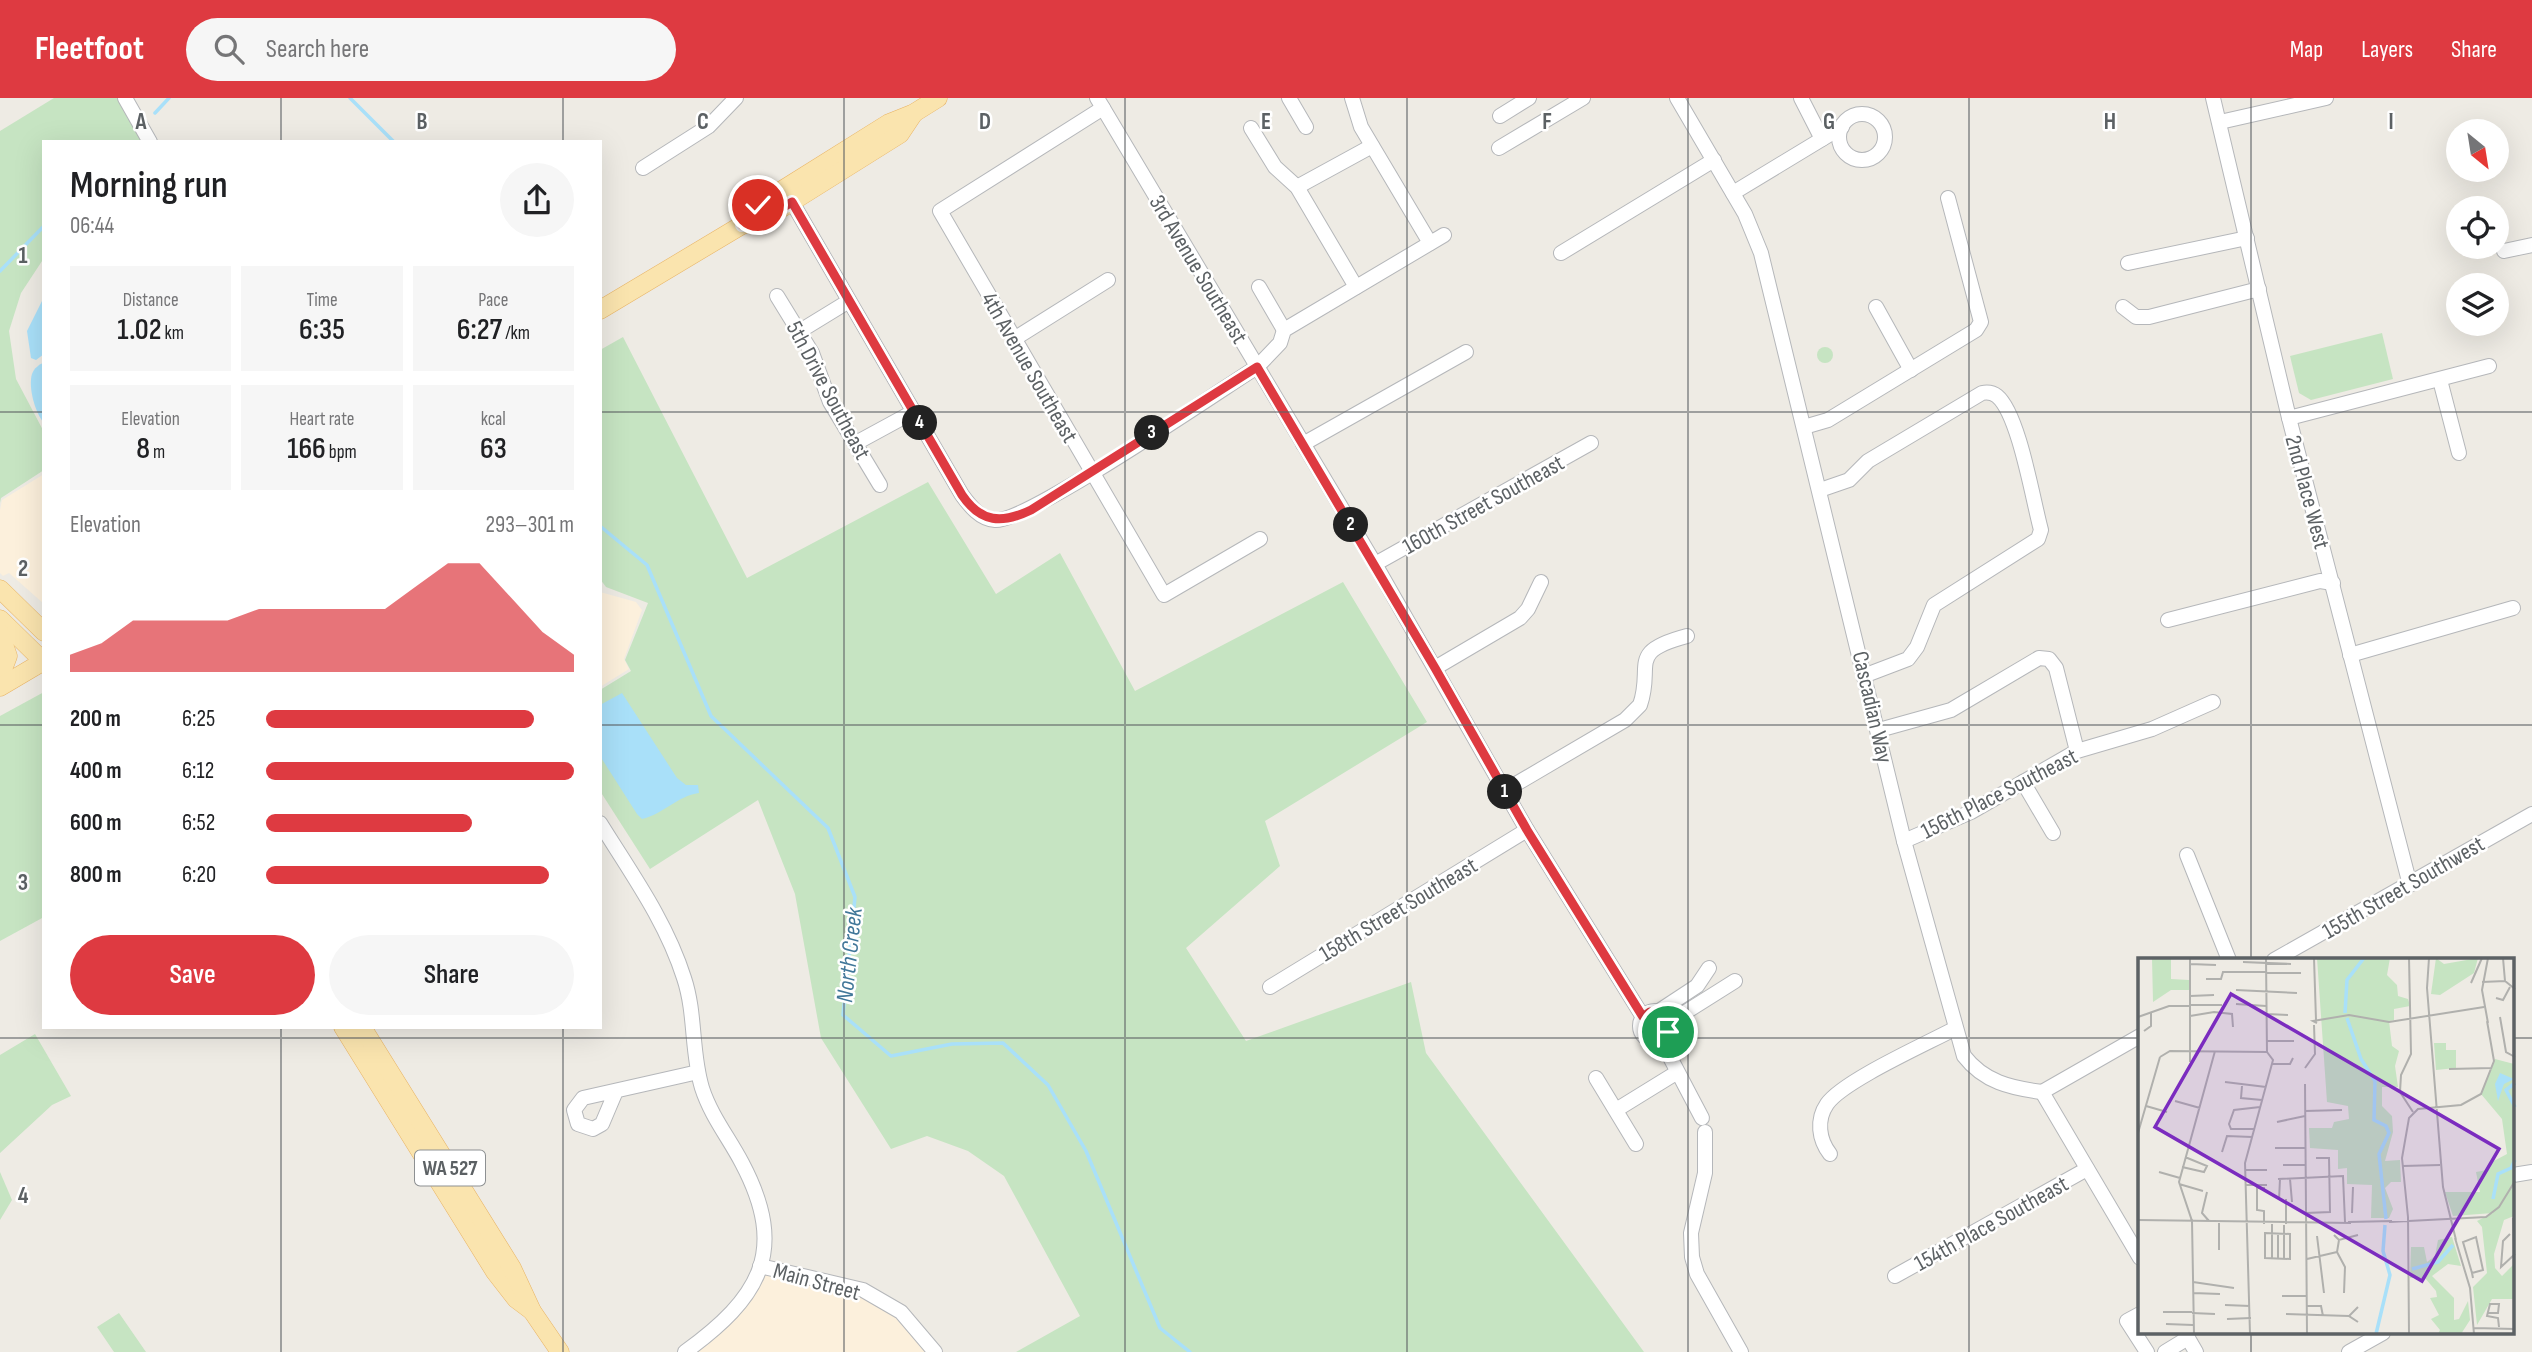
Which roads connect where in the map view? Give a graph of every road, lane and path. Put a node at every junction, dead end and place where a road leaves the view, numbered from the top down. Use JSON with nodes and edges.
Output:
{"nodes":[{"id":1,"x":125,"y":98,"type":"edge"},
{"id":2,"x":736,"y":98,"type":"edge"},
{"id":3,"x":938,"y":98,"type":"edge"},
{"id":4,"x":1289,"y":98,"type":"edge"},
{"id":5,"x":1352,"y":98,"type":"edge"},
{"id":6,"x":1529,"y":98,"type":"edge"},
{"id":7,"x":1583,"y":98,"type":"edge"},
{"id":8,"x":1677,"y":98,"type":"edge"},
{"id":9,"x":1801,"y":98,"type":"edge"},
{"id":10,"x":2213,"y":98,"type":"edge"},
{"id":11,"x":2326,"y":98,"type":"edge"},
{"id":12,"x":1100,"y":103,"type":"edge"},
{"id":13,"x":914,"y":113,"type":"junction"},
{"id":14,"x":1500,"y":116,"type":"dead end"},
{"id":15,"x":2220,"y":122,"type":"junction"},
{"id":16,"x":1306,"y":127,"type":"dead end"},
{"id":17,"x":1842,"y":127,"type":"dead end"},
{"id":18,"x":1251,"y":128,"type":"dead end"},
{"id":19,"x":1822,"y":139,"type":"junction"},
{"id":20,"x":149,"y":140,"type":"edge"},
{"id":21,"x":1372,"y":146,"type":"junction"},
{"id":22,"x":1499,"y":148,"type":"dead end"},
{"id":23,"x":1714,"y":160,"type":"junction"},
{"id":24,"x":643,"y":168,"type":"dead end"},
{"id":25,"x":1297,"y":187,"type":"junction"},
{"id":26,"x":1733,"y":193,"type":"junction"},
{"id":27,"x":1948,"y":198,"type":"dead end"},
{"id":28,"x":792,"y":202,"type":"junction"},
{"id":29,"x":742,"y":225,"type":"junction"},
{"id":30,"x":1444,"y":236,"type":"dead end"},
{"id":31,"x":2247,"y":238,"type":"junction"},
{"id":32,"x":1430,"y":243,"type":"junction"},
{"id":33,"x":2532,"y":245,"type":"edge"},
{"id":34,"x":2509,"y":250,"type":"edge"},
{"id":35,"x":1561,"y":254,"type":"dead end"},
{"id":36,"x":2128,"y":263,"type":"dead end"},
{"id":37,"x":1108,"y":280,"type":"dead end"},
{"id":38,"x":1356,"y":286,"type":"junction"},
{"id":39,"x":1259,"y":287,"type":"dead end"},
{"id":40,"x":2259,"y":289,"type":"junction"},
{"id":41,"x":777,"y":296,"type":"dead end"},
{"id":42,"x":849,"y":301,"type":"junction"},
{"id":43,"x":1876,"y":307,"type":"dead end"},
{"id":44,"x":2123,"y":307,"type":"dead end"},
{"id":45,"x":602,"y":309,"type":"edge"},
{"id":46,"x":1284,"y":330,"type":"junction"},
{"id":47,"x":800,"y":331,"type":"junction"},
{"id":48,"x":1014,"y":340,"type":"junction"},
{"id":49,"x":1466,"y":352,"type":"dead end"},
{"id":50,"x":2489,"y":366,"type":"dead end"},
{"id":51,"x":1257,"y":367,"type":"junction"},
{"id":52,"x":1911,"y":370,"type":"junction"},
{"id":53,"x":2440,"y":380,"type":"junction"},
{"id":54,"x":913,"y":412,"type":"junction"},
{"id":55,"x":2289,"y":418,"type":"junction"},
{"id":56,"x":1804,"y":426,"type":"junction"},
{"id":57,"x":856,"y":443,"type":"junction"},
{"id":58,"x":1591,"y":443,"type":"dead end"},
{"id":59,"x":1303,"y":444,"type":"junction"},
{"id":60,"x":2459,"y":453,"type":"dead end"},
{"id":61,"x":1090,"y":473,"type":"junction"},
{"id":62,"x":880,"y":485,"type":"dead end"},
{"id":63,"x":1820,"y":491,"type":"junction"},
{"id":64,"x":1260,"y":539,"type":"dead end"},
{"id":65,"x":1375,"y":564,"type":"junction"},
{"id":66,"x":1541,"y":582,"type":"dead end"},
{"id":67,"x":2333,"y":583,"type":"junction"},
{"id":68,"x":0,"y":589,"type":"edge"},
{"id":69,"x":2513,"y":608,"type":"dead end"},
{"id":70,"x":0,"y":619,"type":"edge"},
{"id":71,"x":2168,"y":620,"type":"dead end"},
{"id":72,"x":42,"y":630,"type":"edge"},
{"id":73,"x":0,"y":633,"type":"edge"},
{"id":74,"x":1687,"y":636,"type":"dead end"},
{"id":75,"x":2350,"y":655,"type":"junction"},
{"id":76,"x":42,"y":660,"type":"edge"},
{"id":77,"x":42,"y":663,"type":"edge"},
{"id":78,"x":1435,"y":668,"type":"junction"},
{"id":79,"x":1866,"y":675,"type":"junction"},
{"id":80,"x":0,"y":677,"type":"edge"},
{"id":81,"x":0,"y":687,"type":"edge"},
{"id":82,"x":2213,"y":702,"type":"dead end"},
{"id":83,"x":1879,"y":730,"type":"junction"},
{"id":84,"x":2077,"y":751,"type":"junction"},
{"id":85,"x":2023,"y":782,"type":"junction"},
{"id":86,"x":1504,"y":791,"type":"junction"},
{"id":87,"x":2532,"y":814,"type":"edge"},
{"id":88,"x":1527,"y":830,"type":"junction"},
{"id":89,"x":2053,"y":832,"type":"dead end"},
{"id":90,"x":603,"y":833,"type":"edge"},
{"id":91,"x":1904,"y":841,"type":"junction"},
{"id":92,"x":2187,"y":855,"type":"dead end"},
{"id":93,"x":2410,"y":884,"type":"junction"},
{"id":94,"x":2228,"y":958,"type":"edge"},
{"id":95,"x":2278,"y":958,"type":"edge"},
{"id":96,"x":1709,"y":968,"type":"dead end"},
{"id":97,"x":1735,"y":981,"type":"dead end"},
{"id":98,"x":1270,"y":987,"type":"dead end"},
{"id":99,"x":1643,"y":1017,"type":"junction"},
{"id":100,"x":1664,"y":1017,"type":"junction"},
{"id":101,"x":344,"y":1029,"type":"edge"},
{"id":102,"x":354,"y":1029,"type":"edge"},
{"id":103,"x":363,"y":1029,"type":"edge"},
{"id":104,"x":1954,"y":1029,"type":"junction"},
{"id":105,"x":2138,"y":1037,"type":"edge"},
{"id":106,"x":1661,"y":1040,"type":"junction"},
{"id":107,"x":386,"y":1068,"type":"junction"},
{"id":108,"x":698,"y":1072,"type":"junction"},
{"id":109,"x":1676,"y":1073,"type":"junction"},
{"id":110,"x":1596,"y":1078,"type":"dead end"},
{"id":111,"x":616,"y":1091,"type":"dead end"},
{"id":112,"x":2042,"y":1092,"type":"junction"},
{"id":113,"x":1616,"y":1110,"type":"junction"},
{"id":114,"x":1636,"y":1144,"type":"dead end"},
{"id":115,"x":1830,"y":1154,"type":"dead end"},
{"id":116,"x":2087,"y":1169,"type":"junction"},
{"id":117,"x":2532,"y":1172,"type":"edge"},
{"id":118,"x":2514,"y":1175,"type":"edge"},
{"id":119,"x":2138,"y":1255,"type":"edge"},
{"id":120,"x":760,"y":1266,"type":"junction"},
{"id":121,"x":1895,"y":1276,"type":"dead end"},
{"id":122,"x":533,"y":1311,"type":"junction"},
{"id":123,"x":2138,"y":1315,"type":"edge"},
{"id":124,"x":2381,"y":1334,"type":"edge"},
{"id":125,"x":2186,"y":1335,"type":"edge"},
{"id":126,"x":560,"y":1352,"type":"edge"},
{"id":127,"x":685,"y":1352,"type":"edge"},
{"id":128,"x":935,"y":1352,"type":"edge"},
{"id":129,"x":1741,"y":1352,"type":"edge"},
{"id":130,"x":2147,"y":1352,"type":"edge"},
{"id":131,"x":2165,"y":1352,"type":"edge"},
{"id":132,"x":2196,"y":1352,"type":"edge"},
{"id":133,"x":2349,"y":1352,"type":"edge"}],
"edges":[{"from":1,"to":20,"type":"street"},
{"from":2,"to":24,"type":"street"},
{"from":3,"to":13,"type":"main road"},
{"from":4,"to":16,"type":"street"},
{"from":5,"to":21,"type":"street"},
{"from":6,"to":14,"type":"street"},
{"from":7,"to":22,"type":"street"},
{"from":8,"to":23,"type":"street","name":"Cascadian Way"},
{"from":9,"to":19,"type":"street"},
{"from":10,"to":15,"type":"street","name":"2nd Place West"},
{"from":11,"to":15,"type":"street"},
{"from":12,"to":48,"type":"street","name":"4th Avenue Southeast"},
{"from":12,"to":51,"type":"street","name":"3rd Avenue Southeast"},
{"from":13,"to":28,"type":"main road"},
{"from":13,"to":29,"type":"main road"},
{"from":15,"to":31,"type":"street","name":"2nd Place West"},
{"from":17,"to":19,"type":"street"},
{"from":18,"to":25,"type":"street"},
{"from":19,"to":26,"type":"street"},
{"from":21,"to":25,"type":"street"},
{"from":21,"to":32,"type":"street"},
{"from":23,"to":26,"type":"street","name":"Cascadian Way"},
{"from":23,"to":35,"type":"street"},
{"from":25,"to":38,"type":"street"},
{"from":26,"to":56,"type":"street","name":"Cascadian Way"},
{"from":27,"to":52,"type":"street"},
{"from":28,"to":29,"type":"main road"},
{"from":28,"to":42,"type":"street"},
{"from":29,"to":45,"type":"main road"},
{"from":30,"to":32,"type":"street"},
{"from":31,"to":36,"type":"street"},
{"from":31,"to":40,"type":"street","name":"2nd Place West"},
{"from":32,"to":38,"type":"street"},
{"from":33,"to":34,"type":"street"},
{"from":37,"to":48,"type":"street"},
{"from":38,"to":46,"type":"street"},
{"from":39,"to":46,"type":"street"},
{"from":40,"to":44,"type":"street"},
{"from":40,"to":55,"type":"street","name":"2nd Place West"},
{"from":41,"to":47,"type":"street","name":"5th Drive Southeast"},
{"from":42,"to":47,"type":"street"},
{"from":42,"to":54,"type":"street"},
{"from":43,"to":52,"type":"street"},
{"from":46,"to":51,"type":"street"},
{"from":47,"to":57,"type":"street","name":"5th Drive Southeast"},
{"from":48,"to":61,"type":"street","name":"4th Avenue Southeast"},
{"from":49,"to":59,"type":"street"},
{"from":50,"to":53,"type":"street"},
{"from":51,"to":59,"type":"street","name":"3rd Avenue Southeast"},
{"from":51,"to":61,"type":"street"},
{"from":52,"to":56,"type":"street"},
{"from":53,"to":55,"type":"street"},
{"from":53,"to":60,"type":"street"},
{"from":54,"to":57,"type":"street"},
{"from":54,"to":61,"type":"street"},
{"from":55,"to":67,"type":"street","name":"2nd Place West"},
{"from":56,"to":63,"type":"street","name":"Cascadian Way"},
{"from":57,"to":62,"type":"street","name":"5th Drive Southeast"},
{"from":58,"to":65,"type":"street","name":"160th Street Southeast"},
{"from":59,"to":65,"type":"street","name":"3rd Avenue Southeast"},
{"from":61,"to":64,"type":"street","name":"4th Avenue Southeast"},
{"from":63,"to":79,"type":"street","name":"Cascadian Way"},
{"from":63,"to":79,"type":"street"},
{"from":65,"to":78,"type":"street","name":"3rd Avenue Southeast"},
{"from":66,"to":78,"type":"street"},
{"from":67,"to":71,"type":"street"},
{"from":67,"to":75,"type":"street","name":"2nd Place West"},
{"from":68,"to":72,"type":"main road"},
{"from":69,"to":75,"type":"street"},
{"from":70,"to":76,"type":"main road"},
{"from":73,"to":80,"type":"main road"},
{"from":74,"to":86,"type":"street"},
{"from":75,"to":93,"type":"street","name":"2nd Place West"},
{"from":77,"to":81,"type":"main road"},
{"from":78,"to":86,"type":"street","name":"3rd Avenue Southeast"},
{"from":79,"to":83,"type":"street","name":"Cascadian Way"},
{"from":82,"to":84,"type":"street","name":"156th Place Southeast"},
{"from":83,"to":84,"type":"street"},
{"from":83,"to":91,"type":"street","name":"Cascadian Way"},
{"from":84,"to":85,"type":"street","name":"156th Place Southeast"},
{"from":85,"to":89,"type":"street"},
{"from":85,"to":91,"type":"street","name":"156th Place Southeast"},
{"from":86,"to":88,"type":"street","name":"3rd Avenue Southeast"},
{"from":87,"to":93,"type":"street","name":"155th Street Southwest"},
{"from":88,"to":98,"type":"street","name":"158th Street Southeast"},
{"from":88,"to":99,"type":"street","name":"3rd Avenue Southeast"},
{"from":90,"to":108,"type":"street"},
{"from":91,"to":104,"type":"street","name":"Cascadian Way"},
{"from":92,"to":94,"type":"street"},
{"from":93,"to":95,"type":"street","name":"155th Street Southwest"},
{"from":96,"to":100,"type":"street"},
{"from":97,"to":100,"type":"street"},
{"from":99,"to":100,"type":"street"},
{"from":99,"to":106,"type":"street"},
{"from":100,"to":106,"type":"street"},
{"from":101,"to":122,"type":"main road","number":"WA 527"},
{"from":102,"to":107,"type":"main road"},
{"from":103,"to":107,"type":"main road","number":"WA 527"},
{"from":104,"to":112,"type":"street","name":"Cascadian Way"},
{"from":104,"to":115,"type":"street"},
{"from":105,"to":112,"type":"street"},
{"from":106,"to":109,"type":"street"},
{"from":107,"to":122,"type":"main road","number":"WA 527"},
{"from":108,"to":111,"type":"street"},
{"from":108,"to":120,"type":"street"},
{"from":109,"to":113,"type":"street"},
{"from":109,"to":129,"type":"street"},
{"from":110,"to":113,"type":"street"},
{"from":112,"to":116,"type":"street"},
{"from":113,"to":114,"type":"street"},
{"from":116,"to":119,"type":"street"},
{"from":116,"to":121,"type":"street","name":"154th Place Southeast"},
{"from":117,"to":118,"type":"street"},
{"from":120,"to":127,"type":"street"},
{"from":120,"to":128,"type":"street","name":"Main Street"},
{"from":122,"to":126,"type":"main road","number":"WA 527"},
{"from":123,"to":130,"type":"street"},
{"from":124,"to":133,"type":"street"},
{"from":125,"to":131,"type":"street"},
{"from":125,"to":132,"type":"street"}]}
